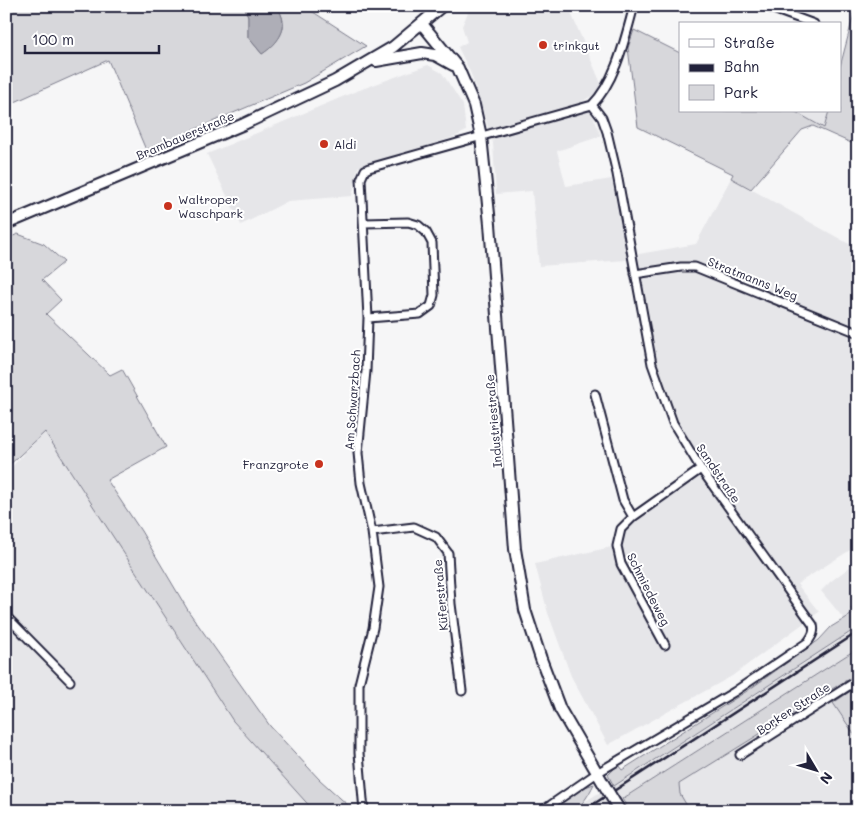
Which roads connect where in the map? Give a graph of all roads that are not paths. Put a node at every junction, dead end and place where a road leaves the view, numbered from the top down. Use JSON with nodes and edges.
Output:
{"nodes":[{"id":1,"x":442,"y":6,"type":"edge"},
{"id":2,"x":634,"y":6,"type":"edge"},
{"id":3,"x":764,"y":6,"type":"edge"},
{"id":4,"x":808,"y":22,"type":"edge"},
{"id":5,"x":422,"y":24,"type":"junction"},
{"id":6,"x":371,"y":62,"type":"junction"},
{"id":7,"x":458,"y":68,"type":"junction"},
{"id":8,"x":592,"y":105,"type":"junction"},
{"id":9,"x":481,"y":136,"type":"junction"},
{"id":10,"x":364,"y":223,"type":"junction"},
{"id":11,"x":6,"y":224,"type":"edge"},
{"id":12,"x":635,"y":274,"type":"junction"},
{"id":13,"x":368,"y":318,"type":"junction"},
{"id":14,"x":858,"y":334,"type":"edge"},
{"id":15,"x":595,"y":394,"type":"dead end"},
{"id":16,"x":702,"y":469,"type":"junction"},
{"id":17,"x":633,"y":517,"type":"junction"},
{"id":18,"x":372,"y":532,"type":"junction"},
{"id":19,"x":6,"y":616,"type":"edge"},
{"id":20,"x":665,"y":645,"type":"dead end"},
{"id":21,"x":858,"y":680,"type":"edge"},
{"id":22,"x":70,"y":681,"type":"dead end"},
{"id":23,"x":462,"y":690,"type":"dead end"},
{"id":24,"x":740,"y":755,"type":"dead end"},
{"id":25,"x":597,"y":773,"type":"junction"},
{"id":26,"x":617,"y":807,"type":"edge"},
{"id":27,"x":364,"y":811,"type":"edge"},
{"id":28,"x":542,"y":811,"type":"edge"}],
"edges":[{"from":1,"to":5,"type":"main road","name":"Brambauerstraße"},
{"from":2,"to":8,"type":"street"},
{"from":3,"to":4,"type":"street"},
{"from":5,"to":6,"type":"main road","name":"Brambauerstraße"},
{"from":5,"to":7,"type":"main road","name":"Industriestraße"},
{"from":6,"to":7,"type":"main road","name":"Brambauerstraße"},
{"from":6,"to":11,"type":"main road","name":"Brambauerstraße"},
{"from":7,"to":9,"type":"main road","name":"Industriestraße"},
{"from":8,"to":9,"type":"street"},
{"from":8,"to":12,"type":"street","name":"Sandstraße"},
{"from":9,"to":10,"type":"street","name":"Am Schwarzbach"},
{"from":9,"to":25,"type":"main road","name":"Industriestraße"},
{"from":10,"to":13,"type":"street","name":"Am Schwarzbach"},
{"from":10,"to":13,"type":"street"},
{"from":12,"to":14,"type":"street","name":"Stratmanns Weg"},
{"from":12,"to":16,"type":"street","name":"Sandstraße"},
{"from":13,"to":18,"type":"street","name":"Am Schwarzbach"},
{"from":15,"to":17,"type":"street"},
{"from":16,"to":17,"type":"street","name":"Schmiedeweg"},
{"from":16,"to":25,"type":"street","name":"Sandstraße"},
{"from":17,"to":20,"type":"street","name":"Schmiedeweg"},
{"from":18,"to":23,"type":"street","name":"Küferstraße"},
{"from":18,"to":27,"type":"street","name":"Am Schwarzbach"},
{"from":19,"to":22,"type":"street"},
{"from":21,"to":24,"type":"street","name":"Borker Straße"},
{"from":25,"to":26,"type":"main road","name":"Industriestraße","bridge":true},
{"from":25,"to":28,"type":"street","name":"Sandstraße"}]}
